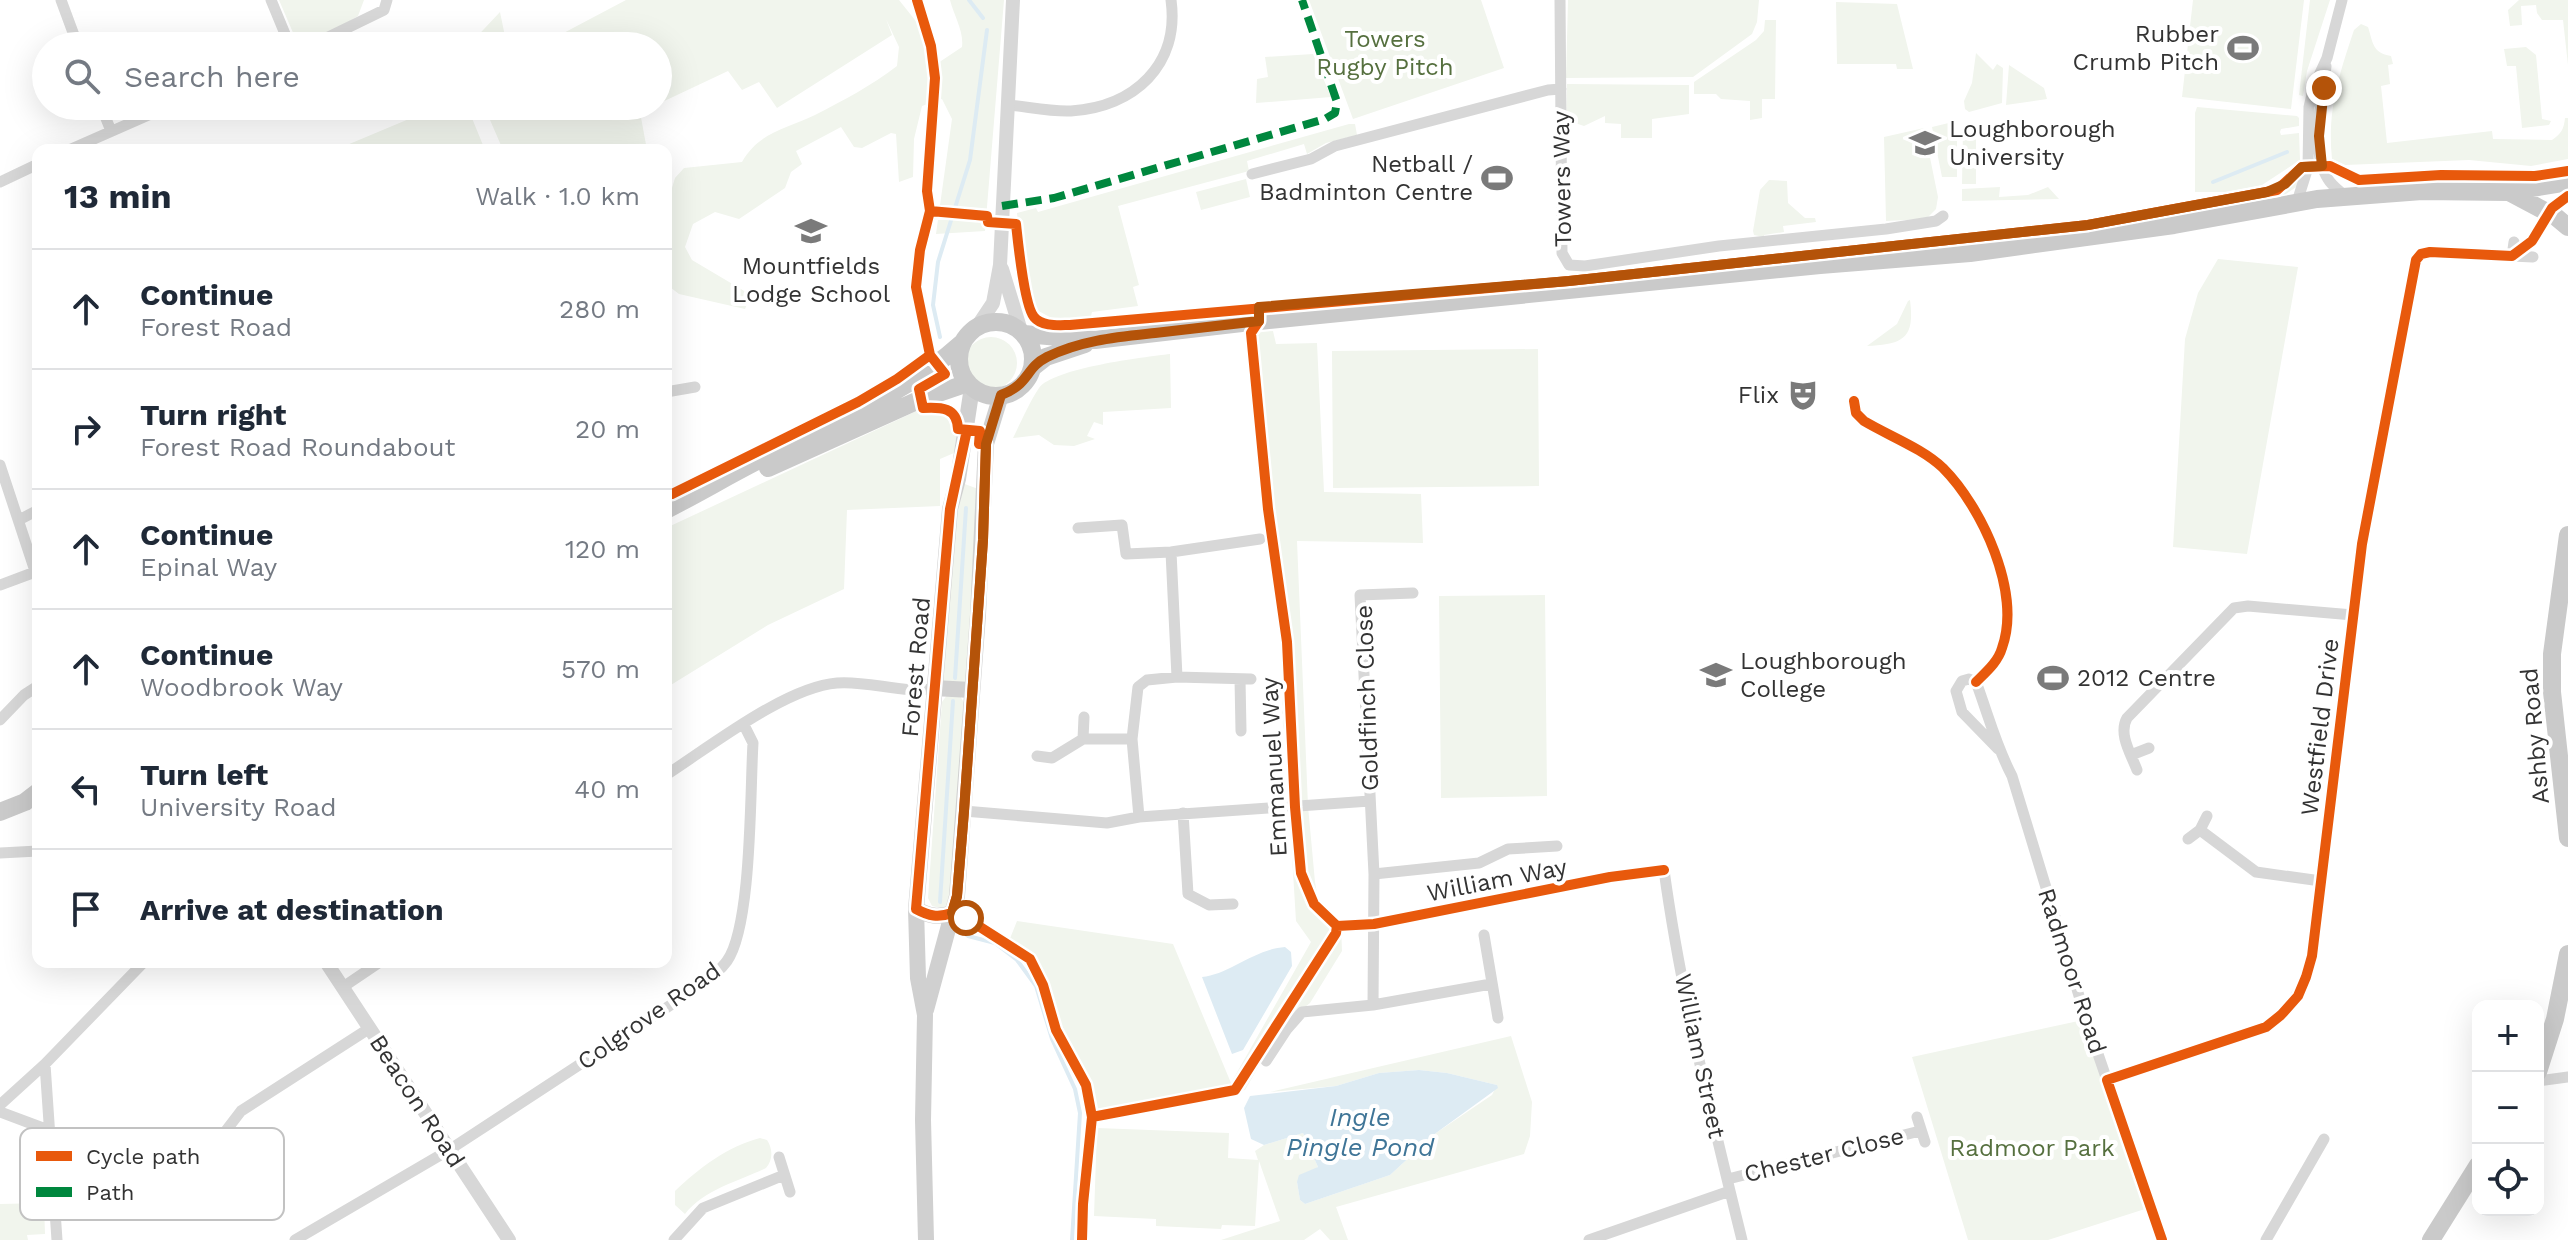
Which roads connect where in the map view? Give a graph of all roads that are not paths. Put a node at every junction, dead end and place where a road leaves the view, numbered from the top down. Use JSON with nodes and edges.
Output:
{"nodes":[{"id":1,"x":61,"y":0,"type":"edge"},
{"id":2,"x":271,"y":0,"type":"edge"},
{"id":3,"x":387,"y":0,"type":"edge"},
{"id":4,"x":1013,"y":0,"type":"edge"},
{"id":5,"x":1171,"y":0,"type":"edge"},
{"id":6,"x":1560,"y":0,"type":"edge"},
{"id":7,"x":2342,"y":0,"type":"edge"},
{"id":8,"x":73,"y":32,"type":"edge"},
{"id":9,"x":284,"y":32,"type":"edge"},
{"id":10,"x":339,"y":32,"type":"edge"},
{"id":11,"x":2327,"y":58,"type":"junction"},
{"id":12,"x":1561,"y":89,"type":"junction"},
{"id":13,"x":1009,"y":105,"type":"junction"},
{"id":14,"x":107,"y":120,"type":"edge"},
{"id":15,"x":137,"y":120,"type":"edge"},
{"id":16,"x":111,"y":131,"type":"junction"},
{"id":17,"x":82,"y":144,"type":"edge"},
{"id":18,"x":32,"y":167,"type":"edge"},
{"id":19,"x":1252,"y":174,"type":"dead end"},
{"id":20,"x":0,"y":182,"type":"edge"},
{"id":21,"x":2568,"y":182,"type":"edge"},
{"id":22,"x":2509,"y":192,"type":"junction"},
{"id":23,"x":2346,"y":197,"type":"junction"},
{"id":24,"x":2297,"y":202,"type":"junction"},
{"id":25,"x":1943,"y":216,"type":"dead end"},
{"id":26,"x":2568,"y":227,"type":"edge"},
{"id":27,"x":2514,"y":242,"type":"dead end"},
{"id":28,"x":2512,"y":256,"type":"junction"},
{"id":29,"x":2533,"y":257,"type":"dead end"},
{"id":30,"x":1000,"y":265,"type":"junction"},
{"id":31,"x":977,"y":327,"type":"junction"},
{"id":32,"x":1022,"y":333,"type":"junction"},
{"id":33,"x":1095,"y":340,"type":"junction"},
{"id":34,"x":962,"y":343,"type":"junction"},
{"id":35,"x":1032,"y":368,"type":"junction"},
{"id":36,"x":970,"y":385,"type":"junction"},
{"id":37,"x":695,"y":387,"type":"dead end"},
{"id":38,"x":672,"y":391,"type":"edge"},
{"id":39,"x":1001,"y":395,"type":"junction"},
{"id":40,"x":0,"y":465,"type":"edge"},
{"id":41,"x":698,"y":494,"type":"junction"},
{"id":42,"x":672,"y":507,"type":"edge"},
{"id":43,"x":32,"y":513,"type":"edge"},
{"id":44,"x":19,"y":520,"type":"junction"},
{"id":45,"x":1078,"y":528,"type":"dead end"},
{"id":46,"x":2568,"y":535,"type":"edge"},
{"id":47,"x":1260,"y":539,"type":"dead end"},
{"id":48,"x":1171,"y":552,"type":"junction"},
{"id":49,"x":32,"y":560,"type":"edge"},
{"id":50,"x":32,"y":577,"type":"edge"},
{"id":51,"x":0,"y":585,"type":"edge"},
{"id":52,"x":1413,"y":593,"type":"dead end"},
{"id":53,"x":2353,"y":615,"type":"junction"},
{"id":54,"x":1177,"y":677,"type":"junction"},
{"id":55,"x":934,"y":688,"type":"junction"},
{"id":56,"x":32,"y":690,"type":"edge"},
{"id":57,"x":971,"y":690,"type":"junction"},
{"id":58,"x":1084,"y":717,"type":"dead end"},
{"id":59,"x":0,"y":720,"type":"edge"},
{"id":60,"x":744,"y":725,"type":"junction"},
{"id":61,"x":1241,"y":731,"type":"dead end"},
{"id":62,"x":1083,"y":739,"type":"junction"},
{"id":63,"x":1132,"y":739,"type":"junction"},
{"id":64,"x":2149,"y":748,"type":"dead end"},
{"id":65,"x":1998,"y":749,"type":"junction"},
{"id":66,"x":2131,"y":755,"type":"junction"},
{"id":67,"x":1037,"y":756,"type":"dead end"},
{"id":68,"x":2137,"y":770,"type":"dead end"},
{"id":69,"x":672,"y":771,"type":"edge"},
{"id":70,"x":32,"y":798,"type":"edge"},
{"id":71,"x":1370,"y":801,"type":"junction"},
{"id":72,"x":964,"y":811,"type":"junction"},
{"id":73,"x":0,"y":812,"type":"edge"},
{"id":74,"x":1183,"y":813,"type":"junction"},
{"id":75,"x":2207,"y":816,"type":"dead end"},
{"id":76,"x":1139,"y":817,"type":"junction"},
{"id":77,"x":2200,"y":830,"type":"junction"},
{"id":78,"x":2568,"y":838,"type":"edge"},
{"id":79,"x":2188,"y":839,"type":"dead end"},
{"id":80,"x":1557,"y":846,"type":"dead end"},
{"id":81,"x":32,"y":851,"type":"edge"},
{"id":82,"x":0,"y":853,"type":"edge"},
{"id":83,"x":1664,"y":870,"type":"dead end"},
{"id":84,"x":1374,"y":874,"type":"junction"},
{"id":85,"x":2321,"y":881,"type":"junction"},
{"id":86,"x":1233,"y":904,"type":"dead end"},
{"id":87,"x":916,"y":909,"type":"junction"},
{"id":88,"x":952,"y":913,"type":"junction"},
{"id":89,"x":1484,"y":935,"type":"dead end"},
{"id":90,"x":2568,"y":954,"type":"edge"},
{"id":91,"x":138,"y":968,"type":"edge"},
{"id":92,"x":330,"y":968,"type":"edge"},
{"id":93,"x":371,"y":968,"type":"edge"},
{"id":94,"x":1491,"y":984,"type":"junction"},
{"id":95,"x":343,"y":987,"type":"junction"},
{"id":96,"x":1373,"y":1005,"type":"junction"},
{"id":97,"x":925,"y":1015,"type":"junction"},
{"id":98,"x":1498,"y":1018,"type":"dead end"},
{"id":99,"x":370,"y":1028,"type":"junction"},
{"id":100,"x":2544,"y":1053,"type":"edge"},
{"id":101,"x":1266,"y":1061,"type":"dead end"},
{"id":102,"x":45,"y":1064,"type":"junction"},
{"id":103,"x":2568,"y":1077,"type":"edge"},
{"id":104,"x":2107,"y":1080,"type":"junction"},
{"id":105,"x":2544,"y":1080,"type":"edge"},
{"id":106,"x":0,"y":1105,"type":"edge"},
{"id":107,"x":0,"y":1112,"type":"edge"},
{"id":108,"x":1917,"y":1117,"type":"dead end"},
{"id":109,"x":43,"y":1128,"type":"edge"},
{"id":110,"x":51,"y":1128,"type":"edge"},
{"id":111,"x":228,"y":1128,"type":"edge"},
{"id":112,"x":2324,"y":1139,"type":"dead end"},
{"id":113,"x":449,"y":1150,"type":"junction"},
{"id":114,"x":779,"y":1157,"type":"dead end"},
{"id":115,"x":784,"y":1175,"type":"junction"},
{"id":116,"x":2472,"y":1175,"type":"edge"},
{"id":117,"x":1729,"y":1185,"type":"junction"},
{"id":118,"x":790,"y":1192,"type":"dead end"},
{"id":119,"x":56,"y":1220,"type":"edge"},
{"id":120,"x":57,"y":1240,"type":"edge"},
{"id":121,"x":295,"y":1240,"type":"edge"},
{"id":122,"x":509,"y":1240,"type":"edge"},
{"id":123,"x":674,"y":1240,"type":"edge"},
{"id":124,"x":926,"y":1240,"type":"edge"},
{"id":125,"x":1589,"y":1240,"type":"edge"},
{"id":126,"x":1742,"y":1240,"type":"edge"},
{"id":127,"x":2162,"y":1240,"type":"edge"},
{"id":128,"x":2266,"y":1240,"type":"edge"},
{"id":129,"x":2431,"y":1240,"type":"edge"}],
"edges":[{"from":1,"to":8,"type":"street"},
{"from":2,"to":9,"type":"street"},
{"from":3,"to":10,"type":"street"},
{"from":4,"to":13,"type":"street"},
{"from":5,"to":13,"type":"street"},
{"from":6,"to":12,"type":"street","name":"Towers Way"},
{"from":7,"to":11,"type":"street"},
{"from":11,"to":23,"type":"street"},
{"from":11,"to":24,"type":"street"},
{"from":12,"to":19,"type":"street"},
{"from":12,"to":25,"type":"street","name":"Towers Way"},
{"from":13,"to":30,"type":"street"},
{"from":14,"to":16,"type":"street"},
{"from":15,"to":16,"type":"street"},
{"from":16,"to":17,"type":"street"},
{"from":18,"to":20,"type":"street"},
{"from":21,"to":22,"type":"main road"},
{"from":22,"to":23,"type":"main road"},
{"from":22,"to":26,"type":"main road"},
{"from":23,"to":24,"type":"main road"},
{"from":24,"to":33,"type":"main road"},
{"from":27,"to":28,"type":"street"},
{"from":28,"to":29,"type":"street"},
{"from":28,"to":53,"type":"street","name":"Westfield Drive"},
{"from":30,"to":31,"type":"street"},
{"from":30,"to":32,"type":"street"},
{"from":31,"to":32,"type":"main road"},
{"from":31,"to":34,"type":"main road"},
{"from":32,"to":33,"type":"main road"},
{"from":32,"to":35,"type":"main road"},
{"from":33,"to":35,"type":"main road"},
{"from":34,"to":36,"type":"main road"},
{"from":34,"to":41,"type":"main road"},
{"from":35,"to":39,"type":"main road"},
{"from":36,"to":39,"type":"main road"},
{"from":36,"to":41,"type":"main road"},
{"from":36,"to":55,"type":"main road","name":"Forest Road"},
{"from":37,"to":38,"type":"street"},
{"from":39,"to":57,"type":"main road","name":"Forest Road"},
{"from":40,"to":44,"type":"street"},
{"from":41,"to":42,"type":"main road"},
{"from":43,"to":44,"type":"street"},
{"from":44,"to":49,"type":"street"},
{"from":45,"to":48,"type":"street"},
{"from":46,"to":78,"type":"main road","name":"Ashby Road"},
{"from":47,"to":48,"type":"street"},
{"from":48,"to":54,"type":"street"},
{"from":50,"to":51,"type":"street"},
{"from":52,"to":71,"type":"street","name":"Goldfinch Close"},
{"from":53,"to":66,"type":"street"},
{"from":53,"to":85,"type":"street","name":"Westfield Drive"},
{"from":54,"to":61,"type":"street"},
{"from":54,"to":63,"type":"street"},
{"from":55,"to":57,"type":"main road"},
{"from":55,"to":60,"type":"street"},
{"from":55,"to":87,"type":"main road","name":"Forest Road"},
{"from":56,"to":59,"type":"street"},
{"from":57,"to":72,"type":"main road","name":"Forest Road"},
{"from":58,"to":62,"type":"street"},
{"from":60,"to":69,"type":"street"},
{"from":60,"to":113,"type":"street","name":"Colgrove Road"},
{"from":62,"to":63,"type":"street"},
{"from":62,"to":67,"type":"street"},
{"from":63,"to":76,"type":"street"},
{"from":64,"to":66,"type":"street"},
{"from":65,"to":65,"type":"street","name":"Radmoor Road"},
{"from":65,"to":104,"type":"street","name":"Radmoor Road"},
{"from":66,"to":68,"type":"street"},
{"from":70,"to":73,"type":"main road"},
{"from":71,"to":74,"type":"street"},
{"from":71,"to":84,"type":"street"},
{"from":72,"to":76,"type":"street"},
{"from":72,"to":88,"type":"main road","name":"Forest Road"},
{"from":74,"to":76,"type":"street"},
{"from":74,"to":86,"type":"street"},
{"from":75,"to":77,"type":"street"},
{"from":77,"to":79,"type":"street"},
{"from":77,"to":85,"type":"street"},
{"from":80,"to":84,"type":"street"},
{"from":81,"to":82,"type":"street"},
{"from":83,"to":117,"type":"street","name":"William Street"},
{"from":84,"to":96,"type":"street"},
{"from":85,"to":104,"type":"street","name":"Westfield Drive"},
{"from":87,"to":88,"type":"main road"},
{"from":87,"to":97,"type":"main road","name":"Forest Road"},
{"from":88,"to":97,"type":"main road","name":"Forest Road"},
{"from":89,"to":94,"type":"street"},
{"from":90,"to":100,"type":"main road"},
{"from":91,"to":102,"type":"street"},
{"from":92,"to":95,"type":"street","name":"Beacon Road"},
{"from":93,"to":95,"type":"street"},
{"from":94,"to":96,"type":"street"},
{"from":94,"to":98,"type":"street"},
{"from":95,"to":99,"type":"street","name":"Beacon Road"},
{"from":96,"to":101,"type":"street"},
{"from":97,"to":124,"type":"main road","name":"Forest Road"},
{"from":99,"to":111,"type":"street"},
{"from":99,"to":113,"type":"street","name":"Beacon Road"},
{"from":102,"to":106,"type":"street"},
{"from":102,"to":110,"type":"street"},
{"from":103,"to":105,"type":"street"},
{"from":104,"to":127,"type":"street","name":"Radmoor Road"},
{"from":107,"to":109,"type":"street"},
{"from":108,"to":117,"type":"street","name":"Chester Close"},
{"from":112,"to":128,"type":"street"},
{"from":113,"to":121,"type":"street","name":"Colgrove Road"},
{"from":113,"to":122,"type":"street","name":"Beacon Road"},
{"from":114,"to":115,"type":"street"},
{"from":115,"to":118,"type":"street"},
{"from":115,"to":123,"type":"street"},
{"from":116,"to":129,"type":"main road"},
{"from":117,"to":125,"type":"street","name":"Chester Close"},
{"from":117,"to":126,"type":"street","name":"William Street"},
{"from":119,"to":120,"type":"street"}]}
